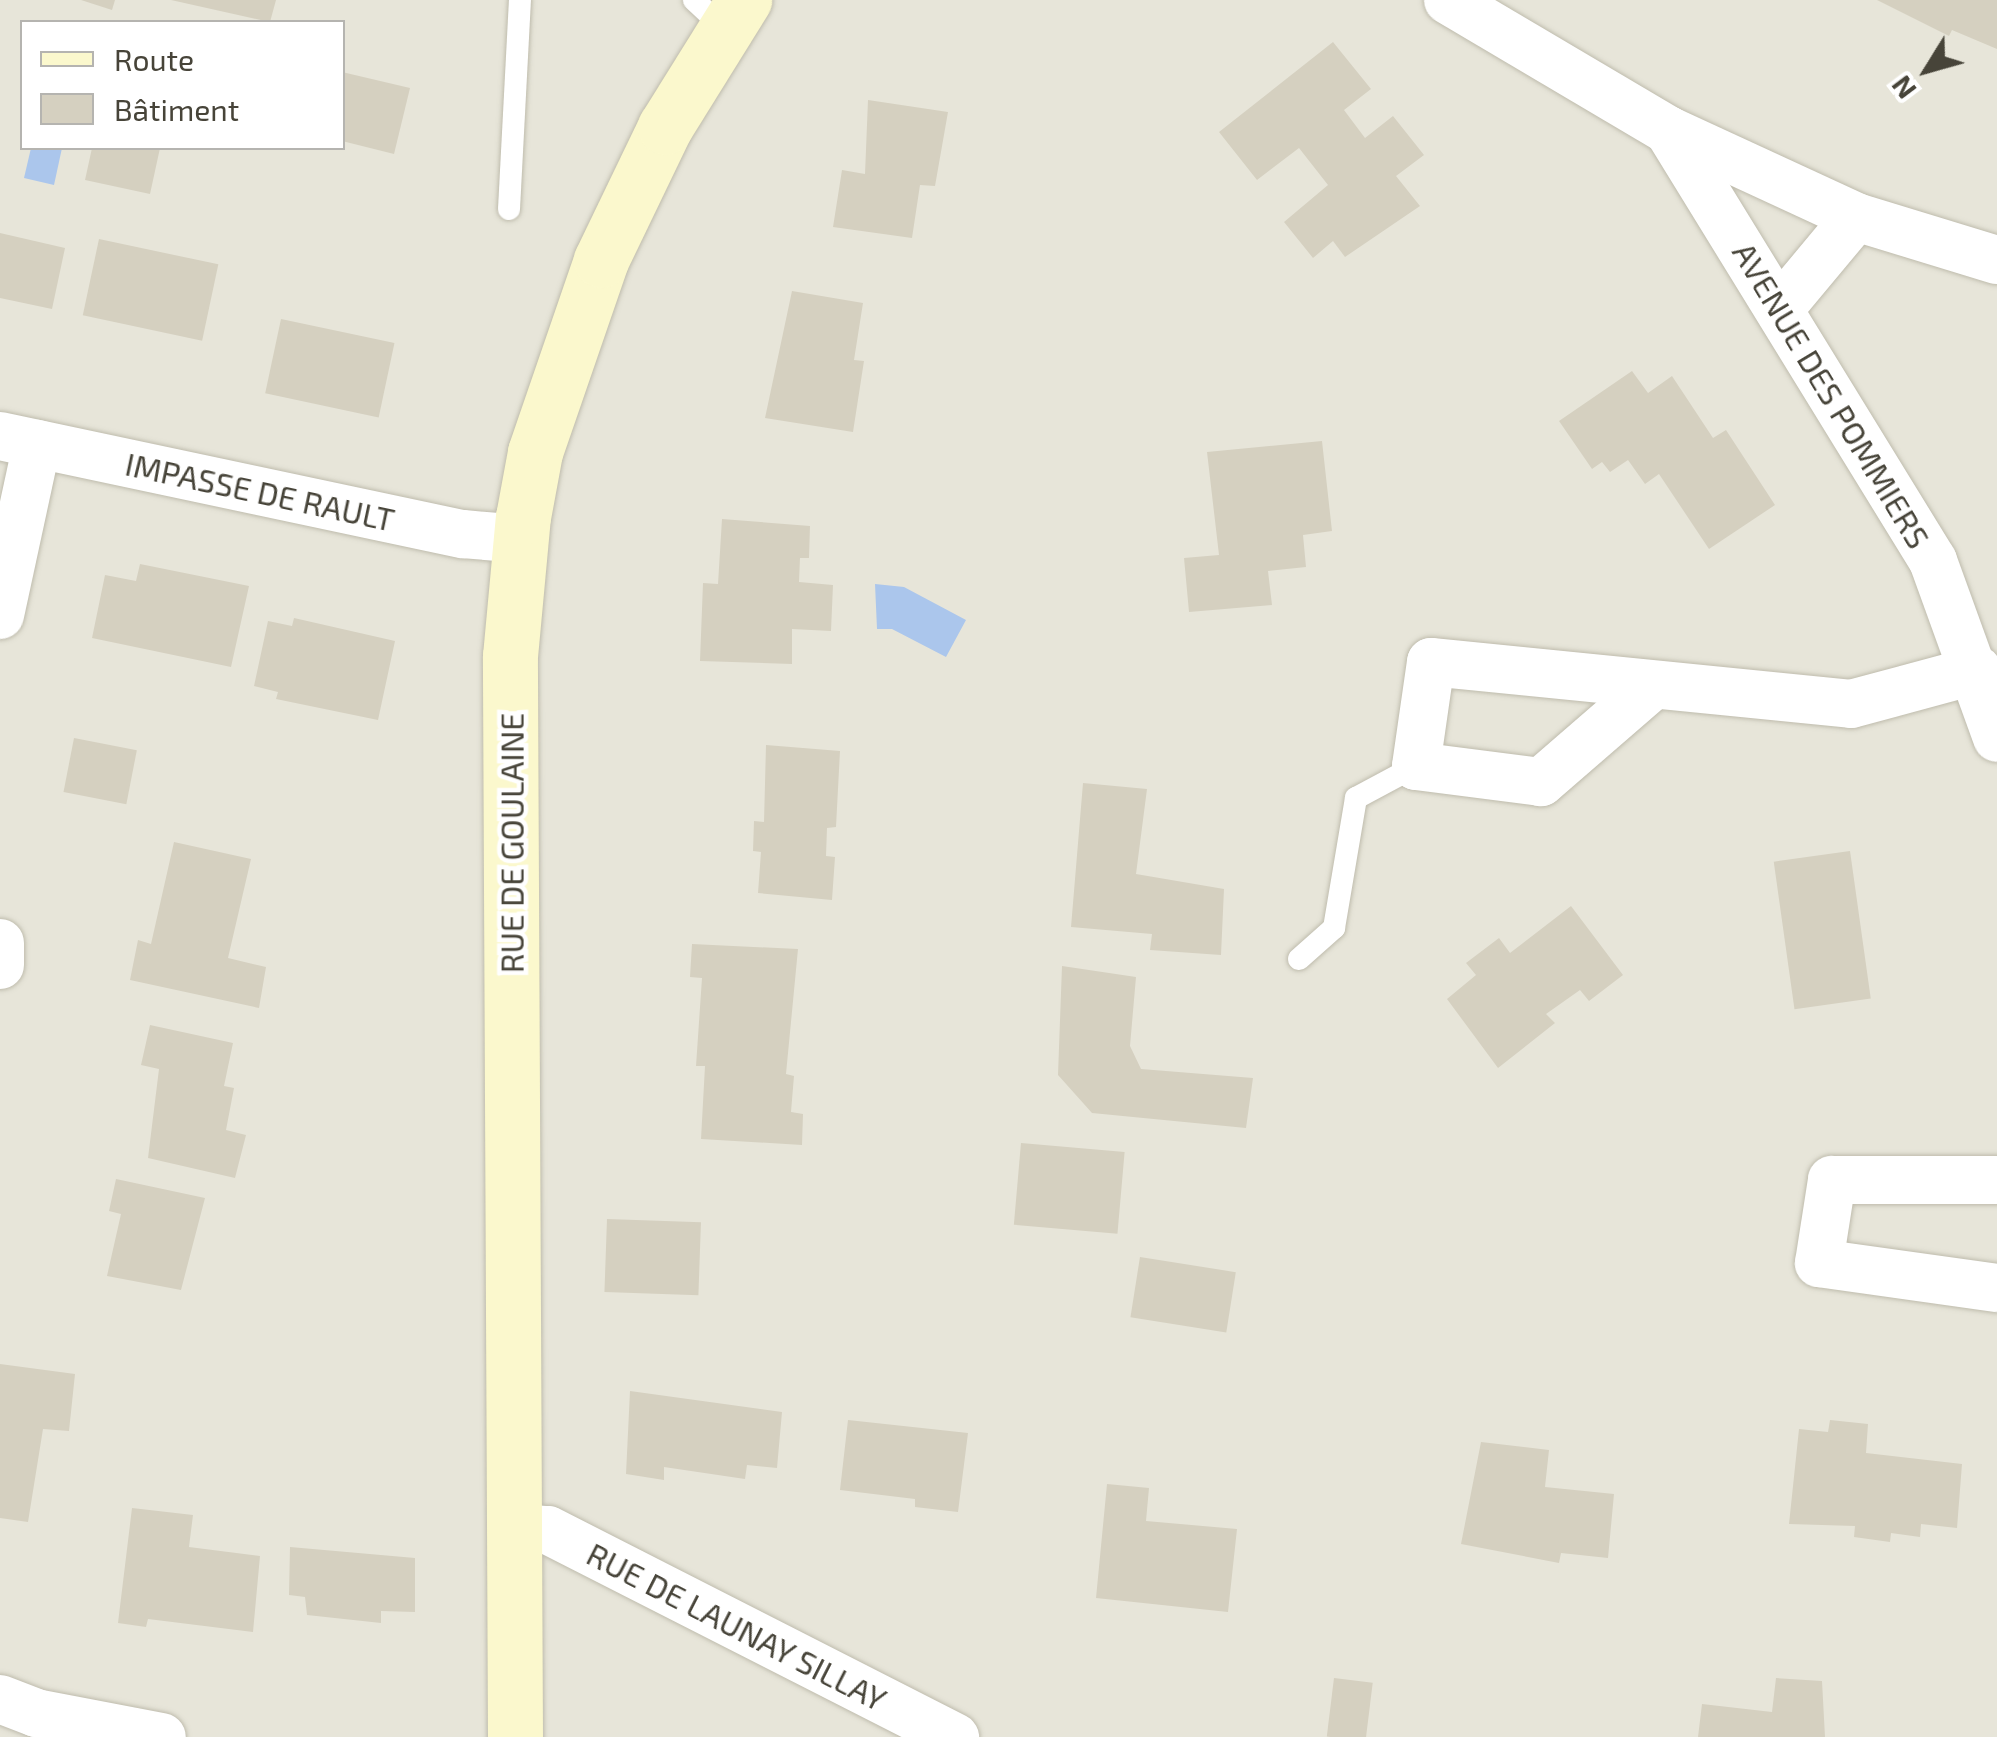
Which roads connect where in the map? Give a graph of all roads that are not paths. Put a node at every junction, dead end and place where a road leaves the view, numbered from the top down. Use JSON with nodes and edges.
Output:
{"nodes":[{"id":1,"x":520,"y":0,"type":"edge"},
{"id":2,"x":1448,"y":0,"type":"edge"},
{"id":3,"x":721,"y":9,"type":"edge"},
{"id":4,"x":1668,"y":130,"type":"junction"},
{"id":5,"x":508,"y":210,"type":"dead end"},
{"id":6,"x":1856,"y":217,"type":"junction"},
{"id":7,"x":1997,"y":260,"type":"edge"},
{"id":8,"x":1781,"y":307,"type":"junction"},
{"id":9,"x":18,"y":440,"type":"edge"},
{"id":10,"x":521,"y":539,"type":"junction"},
{"id":11,"x":0,"y":615,"type":"edge"},
{"id":12,"x":1977,"y":670,"type":"junction"},
{"id":13,"x":1652,"y":686,"type":"junction"},
{"id":14,"x":1997,"y":738,"type":"edge"},
{"id":15,"x":1416,"y":766,"type":"junction"},
{"id":16,"x":0,"y":943,"type":"edge"},
{"id":17,"x":1299,"y":959,"type":"dead end"},
{"id":18,"x":0,"y":965,"type":"edge"},
{"id":19,"x":1997,"y":1180,"type":"edge"},
{"id":20,"x":1997,"y":1288,"type":"edge"},
{"id":21,"x":516,"y":1528,"type":"junction"},
{"id":22,"x":0,"y":1699,"type":"edge"},
{"id":23,"x":162,"y":1737,"type":"edge"},
{"id":24,"x":515,"y":1737,"type":"edge"},
{"id":25,"x":954,"y":1737,"type":"edge"}],
"edges":[{"from":1,"to":5,"type":"lane"},
{"from":2,"to":4,"type":"street"},
{"from":3,"to":10,"type":"street","name":"RUE DE GOULAINE"},
{"from":4,"to":6,"type":"street"},
{"from":4,"to":8,"type":"street","name":"AVENUE DES POMMIERS"},
{"from":6,"to":7,"type":"street"},
{"from":6,"to":8,"type":"street"},
{"from":8,"to":12,"type":"street","name":"AVENUE DES POMMIERS"},
{"from":9,"to":10,"type":"street","name":"IMPASSE DE RAULT"},
{"from":9,"to":11,"type":"street"},
{"from":10,"to":21,"type":"street","name":"RUE DE GOULAINE"},
{"from":12,"to":13,"type":"street"},
{"from":12,"to":14,"type":"street","name":"AVENUE DES POMMIERS"},
{"from":13,"to":15,"type":"street"},
{"from":13,"to":15,"type":"street"},
{"from":15,"to":17,"type":"lane"},
{"from":16,"to":18,"type":"street"},
{"from":19,"to":20,"type":"street"},
{"from":21,"to":24,"type":"street","name":"RUE DE GOULAINE"},
{"from":21,"to":25,"type":"street","name":"RUE DE LAUNAY SILLAY"},
{"from":22,"to":23,"type":"street"}]}
